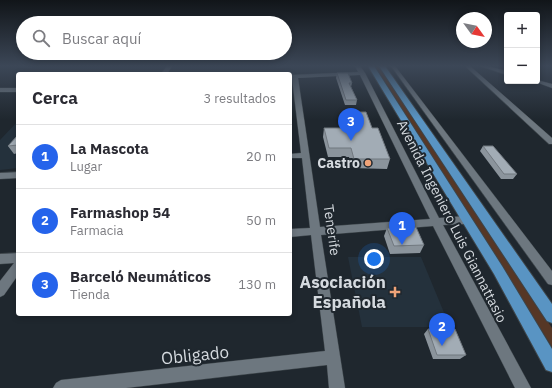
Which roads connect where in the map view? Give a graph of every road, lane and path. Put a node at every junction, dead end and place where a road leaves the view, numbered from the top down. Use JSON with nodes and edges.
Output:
{"nodes":[{"id":1,"x":295,"y":84,"type":"edge"},
{"id":2,"x":368,"y":84,"type":"edge"},
{"id":3,"x":382,"y":84,"type":"edge"},
{"id":4,"x":394,"y":84,"type":"edge"},
{"id":5,"x":406,"y":84,"type":"edge"},
{"id":6,"x":490,"y":84,"type":"edge"},
{"id":7,"x":0,"y":90,"type":"edge"},
{"id":8,"x":16,"y":90,"type":"edge"},
{"id":9,"x":300,"y":108,"type":"junction"},
{"id":10,"x":292,"y":109,"type":"edge"},
{"id":11,"x":552,"y":142,"type":"edge"},
{"id":12,"x":306,"y":155,"type":"junction"},
{"id":13,"x":292,"y":156,"type":"edge"},
{"id":14,"x":16,"y":175,"type":"edge"},
{"id":15,"x":0,"y":176,"type":"edge"},
{"id":16,"x":466,"y":220,"type":"junction"},
{"id":17,"x":436,"y":222,"type":"junction"},
{"id":18,"x":317,"y":230,"type":"junction"},
{"id":19,"x":292,"y":233,"type":"edge"},
{"id":20,"x":16,"y":258,"type":"edge"},
{"id":21,"x":0,"y":259,"type":"edge"},
{"id":22,"x":16,"y":269,"type":"edge"},
{"id":23,"x":552,"y":280,"type":"edge"},
{"id":24,"x":0,"y":291,"type":"edge"},
{"id":25,"x":552,"y":316,"type":"edge"},
{"id":26,"x":333,"y":357,"type":"junction"},
{"id":27,"x":552,"y":364,"type":"edge"},
{"id":28,"x":61,"y":388,"type":"edge"},
{"id":29,"x":337,"y":388,"type":"edge"},
{"id":30,"x":523,"y":388,"type":"edge"}],
"edges":[{"from":1,"to":9,"type":"street","name":"Tenerife"},
{"from":2,"to":17,"type":"street","name":"Avenida Ingeniero Luis Giannattasio"},
{"from":3,"to":16,"type":"main road","name":"Avenida Ingeniero Luis Giannattasio"},
{"from":4,"to":25,"type":"main road","name":"Avenida Ingeniero Luis Giannattasio"},
{"from":5,"to":23,"type":"street","name":"Avenida Ingeniero Luis Giannattasio"},
{"from":6,"to":11,"type":"street"},
{"from":7,"to":8,"type":"street"},
{"from":9,"to":10,"type":"street"},
{"from":9,"to":12,"type":"street","name":"Tenerife"},
{"from":12,"to":13,"type":"street"},
{"from":12,"to":18,"type":"street","name":"Tenerife"},
{"from":14,"to":15,"type":"street"},
{"from":16,"to":17,"type":"street"},
{"from":16,"to":27,"type":"main road","name":"Avenida Ingeniero Luis Giannattasio"},
{"from":17,"to":18,"type":"street"},
{"from":17,"to":30,"type":"street","name":"Avenida Ingeniero Luis Giannattasio"},
{"from":18,"to":19,"type":"street"},
{"from":18,"to":26,"type":"street","name":"Tenerife"},
{"from":20,"to":21,"type":"street"},
{"from":22,"to":24,"type":"street"},
{"from":26,"to":28,"type":"street","name":"Obligado"},
{"from":26,"to":29,"type":"street","name":"Tenerife"}]}
